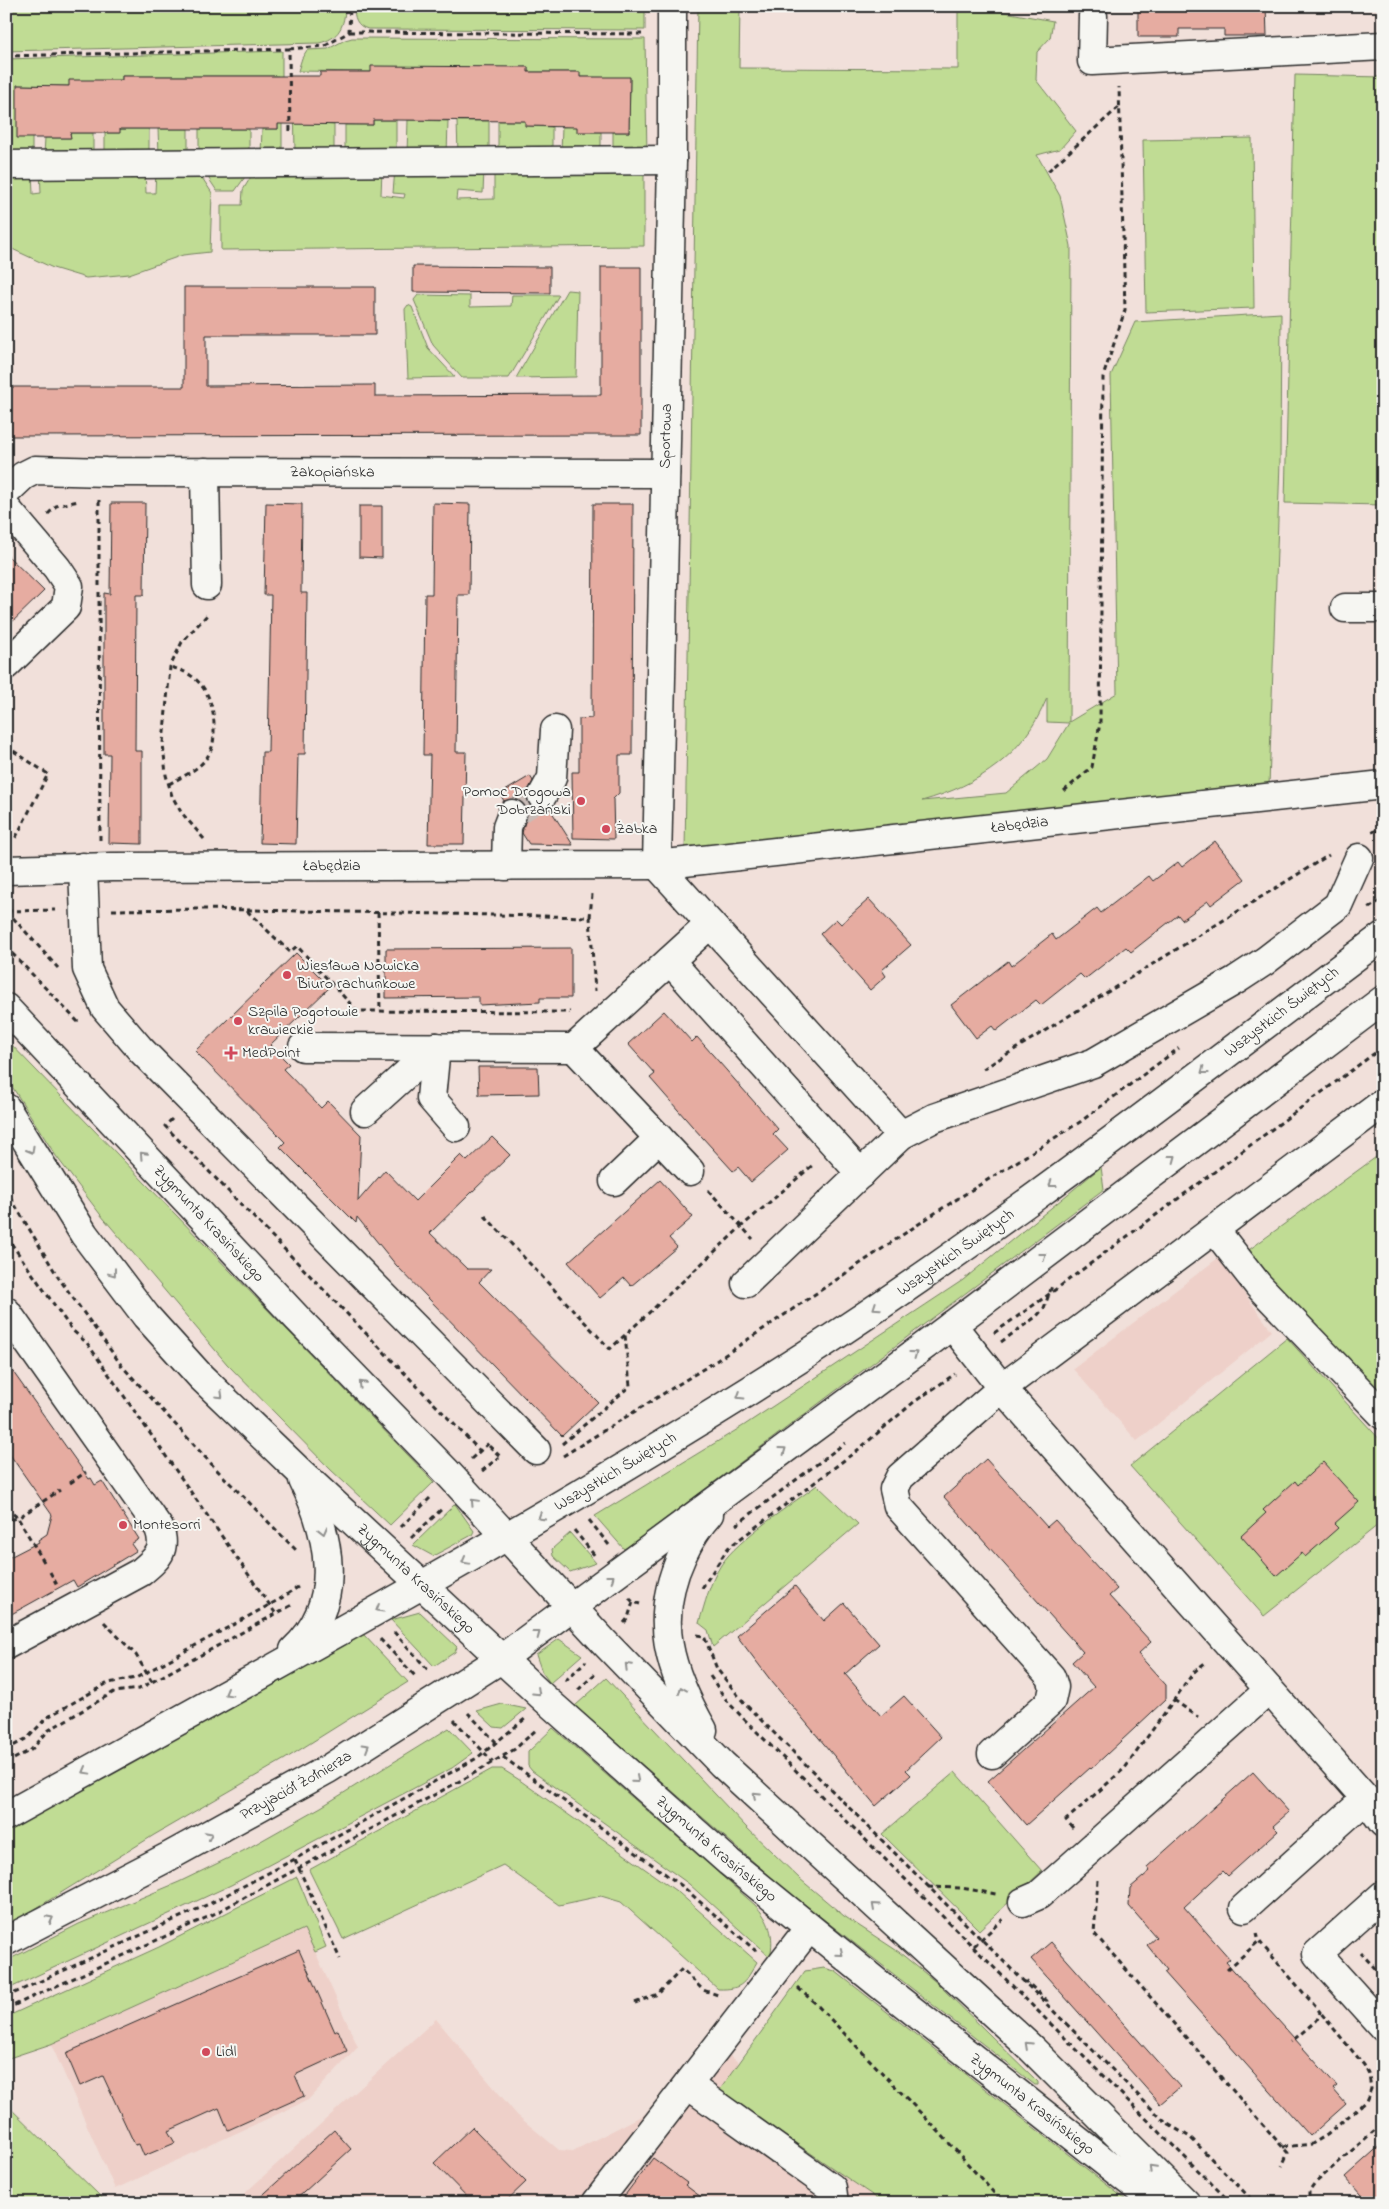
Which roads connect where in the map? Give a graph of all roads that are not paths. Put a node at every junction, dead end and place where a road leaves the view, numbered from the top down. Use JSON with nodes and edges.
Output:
{"nodes":[{"id":1,"x":672,"y":6,"type":"edge"},
{"id":2,"x":1094,"y":10,"type":"edge"},
{"id":3,"x":1383,"y":46,"type":"edge"},
{"id":4,"x":672,"y":160,"type":"junction"},
{"id":5,"x":6,"y":165,"type":"edge"},
{"id":6,"x":205,"y":472,"type":"junction"},
{"id":7,"x":665,"y":473,"type":"junction"},
{"id":8,"x":6,"y":492,"type":"edge"},
{"id":9,"x":6,"y":508,"type":"edge"},
{"id":10,"x":207,"y":585,"type":"road end"},
{"id":11,"x":1344,"y":608,"type":"dead end"},
{"id":12,"x":1383,"y":608,"type":"edge"},
{"id":13,"x":6,"y":665,"type":"edge"},
{"id":14,"x":555,"y":730,"type":"dead end"},
{"id":15,"x":1383,"y":785,"type":"edge"},
{"id":16,"x":542,"y":796,"type":"tunnel mouth"},
{"id":17,"x":512,"y":814,"type":"dead end"},
{"id":18,"x":1354,"y":847,"type":"road end"},
{"id":19,"x":92,"y":858,"type":"junction"},
{"id":20,"x":657,"y":865,"type":"junction"},
{"id":21,"x":506,"y":866,"type":"junction"},
{"id":22,"x":6,"y":870,"type":"edge"},
{"id":23,"x":710,"y":924,"type":"junction"},
{"id":24,"x":1383,"y":936,"type":"edge"},
{"id":25,"x":670,"y":961,"type":"junction"},
{"id":26,"x":1383,"y":1000,"type":"edge"},
{"id":27,"x":6,"y":1008,"type":"edge"},
{"id":28,"x":303,"y":1047,"type":"dead end"},
{"id":29,"x":436,"y":1047,"type":"junction"},
{"id":30,"x":574,"y":1048,"type":"junction"},
{"id":31,"x":1383,"y":1103,"type":"edge"},
{"id":32,"x":6,"y":1108,"type":"edge"},
{"id":33,"x":365,"y":1111,"type":"dead end"},
{"id":34,"x":456,"y":1127,"type":"dead end"},
{"id":35,"x":901,"y":1135,"type":"junction"},
{"id":36,"x":659,"y":1138,"type":"junction"},
{"id":37,"x":690,"y":1172,"type":"road end"},
{"id":38,"x":861,"y":1174,"type":"junction"},
{"id":39,"x":614,"y":1181,"type":"dead end"},
{"id":40,"x":1215,"y":1230,"type":"junction"},
{"id":41,"x":746,"y":1284,"type":"dead end"},
{"id":42,"x":6,"y":1311,"type":"edge"},
{"id":43,"x":952,"y":1325,"type":"junction"},
{"id":44,"x":1002,"y":1388,"type":"junction"},
{"id":45,"x":1383,"y":1414,"type":"edge"},
{"id":46,"x":541,"y":1455,"type":"road end"},
{"id":47,"x":298,"y":1470,"type":"junction"},
{"id":48,"x":744,"y":1479,"type":"junction"},
{"id":49,"x":508,"y":1537,"type":"junction"},
{"id":50,"x":421,"y":1585,"type":"junction"},
{"id":51,"x":572,"y":1608,"type":"junction"},
{"id":52,"x":6,"y":1645,"type":"edge"},
{"id":53,"x":502,"y":1659,"type":"junction"},
{"id":54,"x":271,"y":1669,"type":"junction"},
{"id":55,"x":1269,"y":1690,"type":"junction"},
{"id":56,"x":992,"y":1754,"type":"dead end"},
{"id":57,"x":722,"y":1764,"type":"junction"},
{"id":58,"x":1366,"y":1799,"type":"junction"},
{"id":59,"x":6,"y":1816,"type":"edge"},
{"id":60,"x":1383,"y":1823,"type":"edge"},
{"id":61,"x":1383,"y":1895,"type":"edge"},
{"id":62,"x":1244,"y":1908,"type":"road end"},
{"id":63,"x":1014,"y":1909,"type":"road end"},
{"id":64,"x":809,"y":1928,"type":"junction"},
{"id":65,"x":6,"y":1942,"type":"edge"},
{"id":66,"x":1383,"y":2027,"type":"edge"},
{"id":67,"x":688,"y":2085,"type":"junction"},
{"id":68,"x":596,"y":2203,"type":"edge"},
{"id":69,"x":834,"y":2203,"type":"edge"},
{"id":70,"x":1157,"y":2203,"type":"edge"},
{"id":71,"x":1186,"y":2203,"type":"edge"}],
"edges":[{"from":1,"to":4,"type":"street","name":"Sportowa"},
{"from":2,"to":3,"type":"street"},
{"from":4,"to":5,"type":"street"},
{"from":4,"to":7,"type":"street","name":"Sportowa"},
{"from":6,"to":7,"type":"street","name":"Zakopiańska"},
{"from":6,"to":8,"type":"street","name":"Zakopiańska"},
{"from":6,"to":10,"type":"street"},
{"from":7,"to":20,"type":"street","name":"Sportowa"},
{"from":9,"to":13,"type":"street"},
{"from":11,"to":12,"type":"street"},
{"from":14,"to":16,"type":"street"},
{"from":15,"to":20,"type":"street","name":"Łabędzia"},
{"from":17,"to":21,"type":"street"},
{"from":18,"to":35,"type":"street"},
{"from":19,"to":21,"type":"street","name":"Łabędzia"},
{"from":19,"to":22,"type":"street","name":"Łabędzia"},
{"from":19,"to":46,"type":"street"},
{"from":20,"to":21,"type":"street","name":"Łabędzia"},
{"from":20,"to":23,"type":"street"},
{"from":23,"to":25,"type":"street"},
{"from":23,"to":35,"type":"street"},
{"from":24,"to":49,"type":"street","name":"Wszystkich Świętych","one_way":true},
{"from":25,"to":30,"type":"street"},
{"from":25,"to":38,"type":"street"},
{"from":43,"to":26,"type":"street","one_way":true},
{"from":49,"to":27,"type":"street","name":"Zygmunta Krasińskiego","one_way":true},
{"from":28,"to":29,"type":"street"},
{"from":29,"to":30,"type":"street"},
{"from":29,"to":33,"type":"street"},
{"from":29,"to":34,"type":"street"},
{"from":30,"to":36,"type":"street"},
{"from":31,"to":40,"type":"street"},
{"from":32,"to":47,"type":"street","name":"Zygmunta Krasińskiego","one_way":true},
{"from":35,"to":38,"type":"street"},
{"from":36,"to":37,"type":"street"},
{"from":36,"to":39,"type":"street"},
{"from":38,"to":41,"type":"street"},
{"from":40,"to":44,"type":"street"},
{"from":40,"to":45,"type":"street"},
{"from":42,"to":52,"type":"street"},
{"from":43,"to":44,"type":"street"},
{"from":48,"to":43,"type":"street","one_way":true},
{"from":44,"to":55,"type":"street"},
{"from":44,"to":56,"type":"street"},
{"from":47,"to":50,"type":"street","name":"Zygmunta Krasińskiego"},
{"from":47,"to":54,"type":"street","name":"Zygmunta Krasińskiego","one_way":true},
{"from":51,"to":48,"type":"street","one_way":true},
{"from":57,"to":48,"type":"street","name":"Zygmunta Krasińskiego","one_way":true},
{"from":49,"to":50,"type":"street","one_way":true},
{"from":49,"to":51,"type":"street","name":"Zygmunta Krasińskiego"},
{"from":50,"to":53,"type":"street","name":"Zygmunta Krasińskiego"},
{"from":50,"to":54,"type":"street","one_way":true},
{"from":53,"to":51,"type":"street","name":"Przyjaciół Żołnierza","one_way":true},
{"from":57,"to":51,"type":"street","name":"Zygmunta Krasińskiego","one_way":true},
{"from":53,"to":64,"type":"street","name":"Zygmunta Krasińskiego","one_way":true},
{"from":65,"to":53,"type":"street","name":"Przyjaciół Żołnierza","one_way":true},
{"from":54,"to":59,"type":"street","one_way":true},
{"from":55,"to":58,"type":"street"},
{"from":55,"to":63,"type":"street"},
{"from":71,"to":57,"type":"street","name":"Zygmunta Krasińskiego","one_way":true},
{"from":58,"to":60,"type":"street"},
{"from":58,"to":62,"type":"street"},
{"from":61,"to":66,"type":"street"},
{"from":64,"to":67,"type":"street"},
{"from":64,"to":70,"type":"street","name":"Zygmunta Krasińskiego","one_way":true},
{"from":67,"to":68,"type":"street"},
{"from":67,"to":69,"type":"street"}]}
